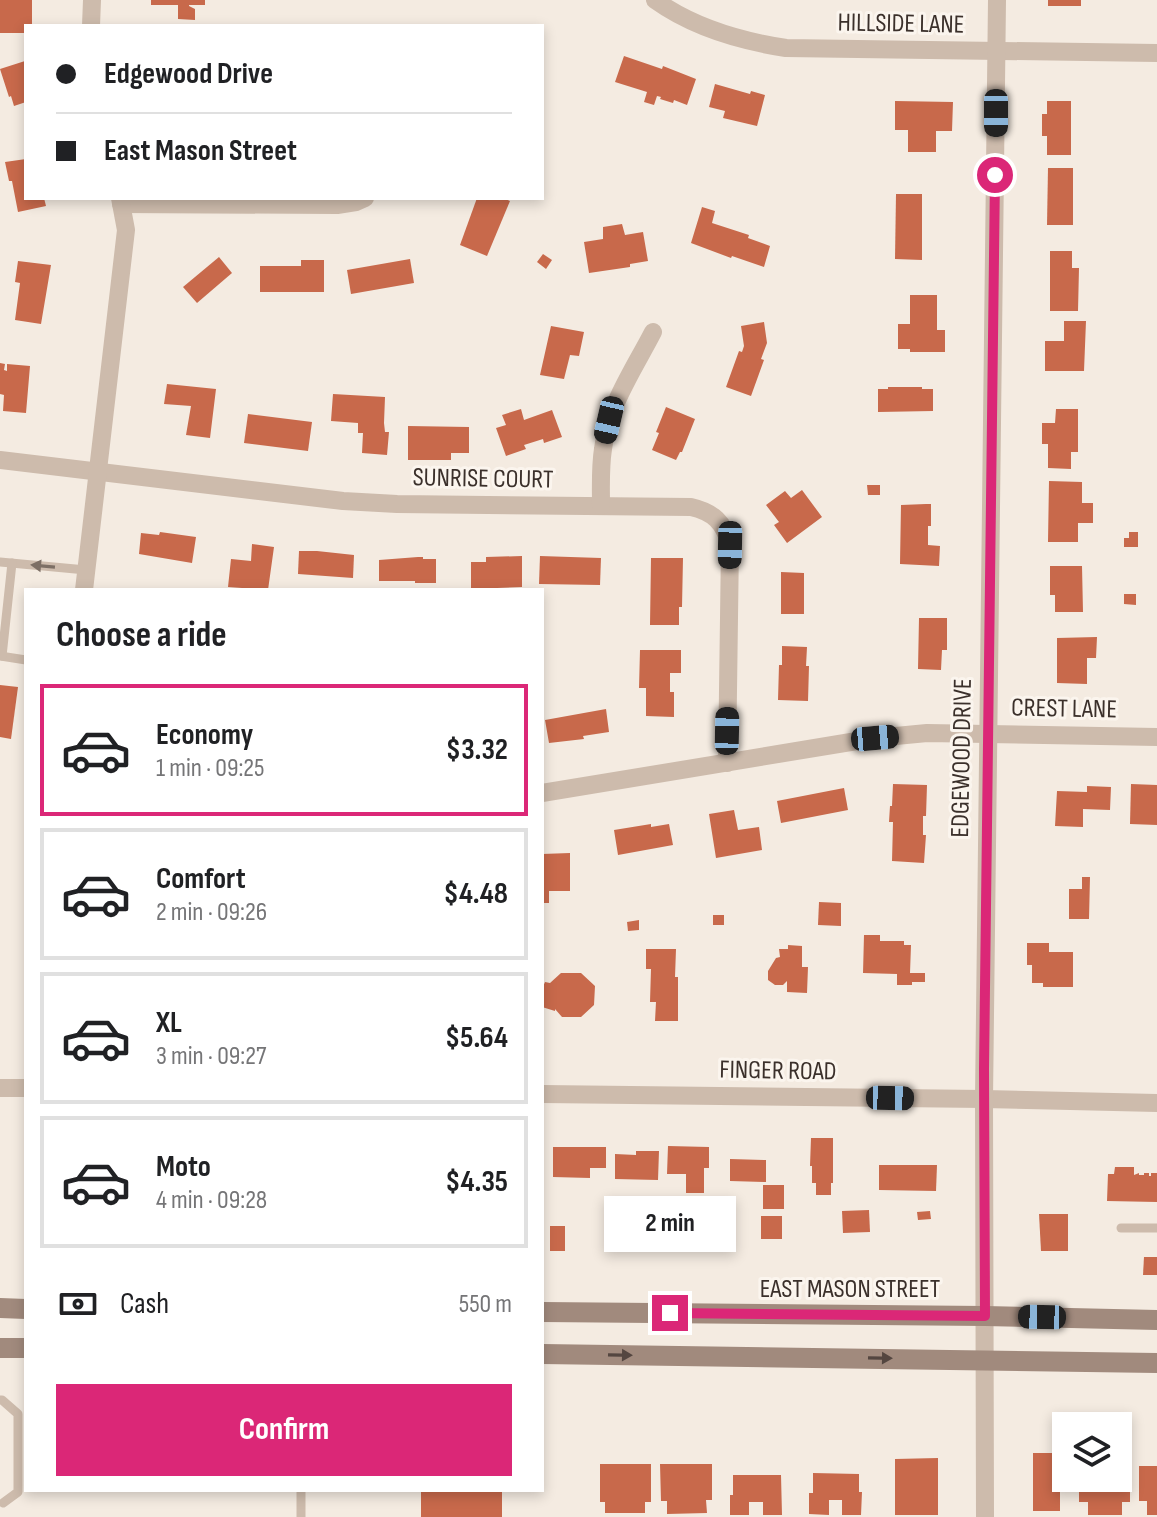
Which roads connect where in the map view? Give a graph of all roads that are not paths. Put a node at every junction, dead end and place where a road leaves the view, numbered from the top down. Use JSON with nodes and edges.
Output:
{"nodes":[{"id":1,"x":92,"y":0,"type":"edge"},
{"id":2,"x":655,"y":0,"type":"edge"},
{"id":3,"x":997,"y":0,"type":"edge"},
{"id":4,"x":91,"y":24,"type":"edge"},
{"id":5,"x":997,"y":51,"type":"junction"},
{"id":6,"x":1157,"y":53,"type":"edge"},
{"id":7,"x":357,"y":200,"type":"edge"},
{"id":8,"x":121,"y":201,"type":"edge"},
{"id":9,"x":653,"y":332,"type":"dead end"},
{"id":10,"x":0,"y":460,"type":"edge"},
{"id":11,"x":98,"y":472,"type":"junction"},
{"id":12,"x":601,"y":506,"type":"junction"},
{"id":13,"x":0,"y":562,"type":"edge"},
{"id":14,"x":12,"y":563,"type":"junction"},
{"id":15,"x":86,"y":570,"type":"junction"},
{"id":16,"x":84,"y":588,"type":"edge"},
{"id":17,"x":1,"y":656,"type":"edge"},
{"id":18,"x":24,"y":660,"type":"edge"},
{"id":19,"x":988,"y":733,"type":"junction"},
{"id":20,"x":1157,"y":737,"type":"edge"},
{"id":21,"x":727,"y":763,"type":"junction"},
{"id":22,"x":544,"y":793,"type":"edge"},
{"id":23,"x":0,"y":1088,"type":"edge"},
{"id":24,"x":24,"y":1088,"type":"edge"},
{"id":25,"x":544,"y":1094,"type":"edge"},
{"id":26,"x":984,"y":1099,"type":"junction"},
{"id":27,"x":1157,"y":1103,"type":"edge"},
{"id":28,"x":1121,"y":1228,"type":"dead end"},
{"id":29,"x":1157,"y":1228,"type":"edge"},
{"id":30,"x":0,"y":1308,"type":"edge"},
{"id":31,"x":24,"y":1309,"type":"edge"},
{"id":32,"x":544,"y":1312,"type":"edge"},
{"id":33,"x":985,"y":1316,"type":"junction"},
{"id":34,"x":1157,"y":1320,"type":"edge"},
{"id":35,"x":0,"y":1348,"type":"edge"},
{"id":36,"x":24,"y":1348,"type":"edge"},
{"id":37,"x":544,"y":1354,"type":"edge"},
{"id":38,"x":985,"y":1359,"type":"junction"},
{"id":39,"x":1157,"y":1363,"type":"edge"},
{"id":40,"x":0,"y":1400,"type":"edge"},
{"id":41,"x":301,"y":1492,"type":"edge"},
{"id":42,"x":3,"y":1503,"type":"dead end"},
{"id":43,"x":301,"y":1517,"type":"edge"},
{"id":44,"x":985,"y":1517,"type":"edge"}],
"edges":[{"from":1,"to":4,"type":"street"},
{"from":2,"to":5,"type":"street","name":"HILLSIDE LANE"},
{"from":3,"to":5,"type":"street","name":"EDGEWOOD DRIVE"},
{"from":5,"to":6,"type":"street","name":"HILLSIDE LANE"},
{"from":5,"to":19,"type":"street","name":"EDGEWOOD DRIVE"},
{"from":7,"to":8,"type":"street"},
{"from":8,"to":11,"type":"street"},
{"from":9,"to":12,"type":"street"},
{"from":10,"to":11,"type":"street","name":"SUNRISE COURT"},
{"from":11,"to":12,"type":"street","name":"SUNRISE COURT"},
{"from":11,"to":15,"type":"street"},
{"from":12,"to":21,"type":"street","name":"SUNRISE COURT"},
{"from":13,"to":14,"type":"lane"},
{"from":15,"to":14,"type":"lane","one_way":true},
{"from":14,"to":17,"type":"lane"},
{"from":15,"to":16,"type":"street"},
{"from":17,"to":18,"type":"lane"},
{"from":19,"to":20,"type":"street","name":"CREST LANE"},
{"from":19,"to":21,"type":"street","name":"CREST LANE"},
{"from":19,"to":26,"type":"street","name":"EDGEWOOD DRIVE"},
{"from":21,"to":22,"type":"street","name":"CREST LANE"},
{"from":23,"to":24,"type":"street"},
{"from":25,"to":26,"type":"street","name":"FINGER ROAD"},
{"from":26,"to":27,"type":"street","name":"FINGER ROAD"},
{"from":26,"to":33,"type":"street","name":"EDGEWOOD DRIVE"},
{"from":28,"to":29,"type":"lane"},
{"from":30,"to":31,"type":"main road"},
{"from":32,"to":33,"type":"main road","name":"EAST MASON STREET"},
{"from":33,"to":34,"type":"main road","name":"EAST MASON STREET"},
{"from":33,"to":38,"type":"street","name":"EDGEWOOD DRIVE"},
{"from":35,"to":36,"type":"main road"},
{"from":37,"to":38,"type":"main road","one_way":true},
{"from":38,"to":39,"type":"main road"},
{"from":38,"to":44,"type":"street","name":"EDGEWOOD DRIVE"},
{"from":40,"to":42,"type":"lane"},
{"from":41,"to":43,"type":"lane"}]}
